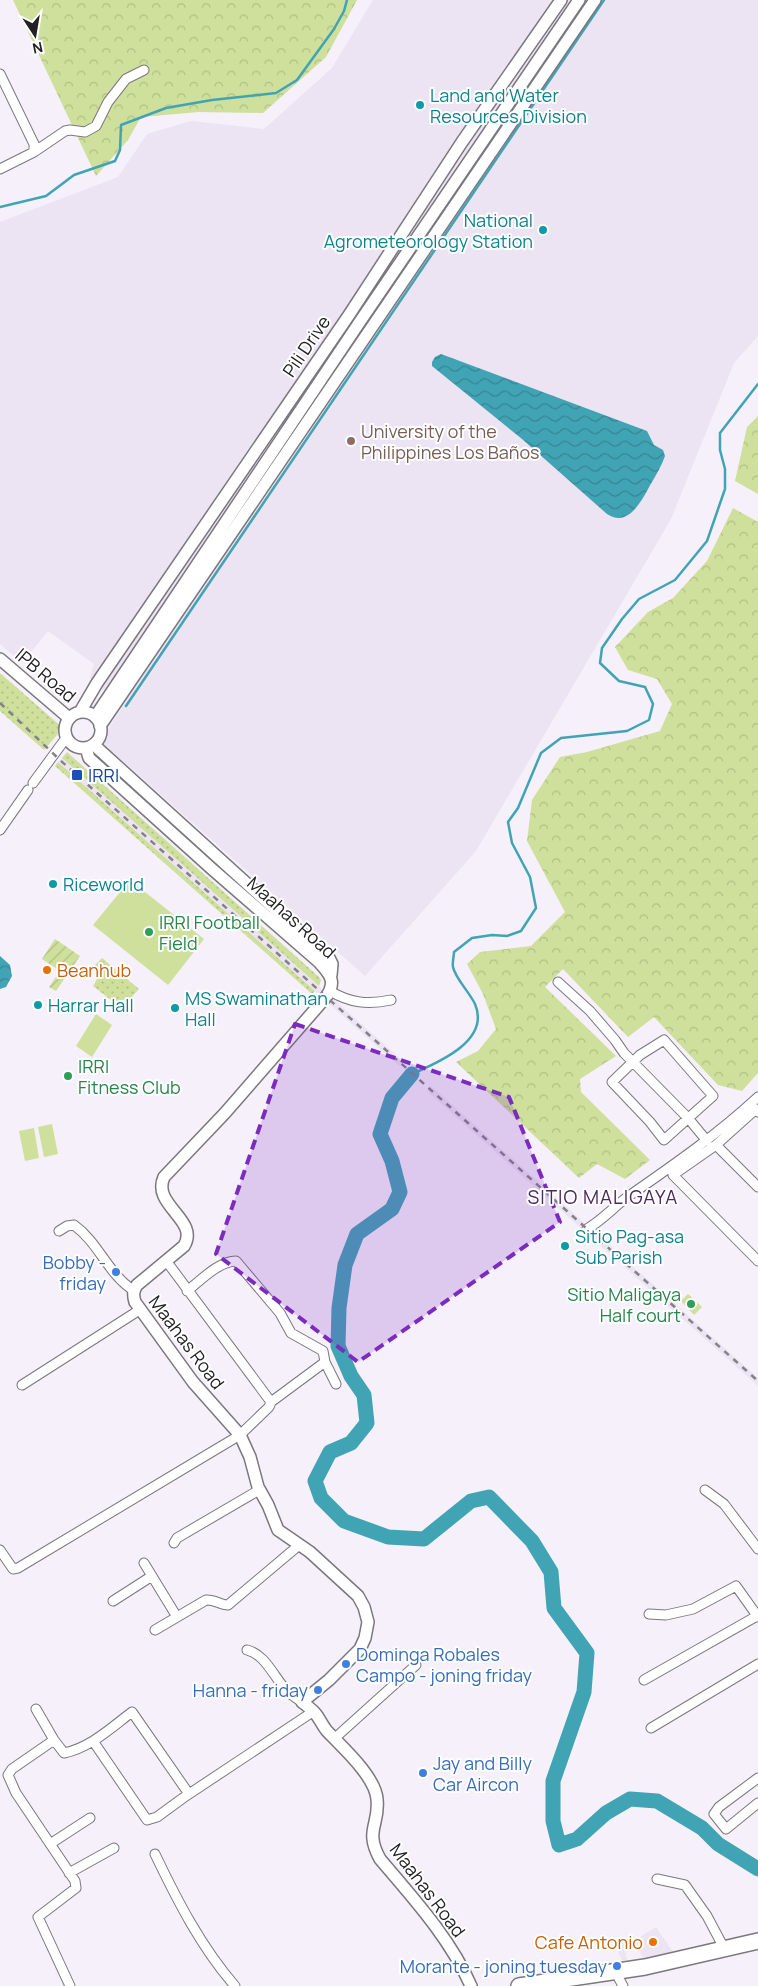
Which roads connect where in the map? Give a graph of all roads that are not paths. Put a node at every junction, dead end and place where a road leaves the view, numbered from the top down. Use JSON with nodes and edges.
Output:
{"nodes":[{"id":1,"x":561,"y":0,"type":"edge"},
{"id":2,"x":579,"y":0,"type":"edge"},
{"id":3,"x":594,"y":0,"type":"edge"},
{"id":4,"x":144,"y":70,"type":"dead end"},
{"id":5,"x":0,"y":74,"type":"edge"},
{"id":6,"x":34,"y":152,"type":"junction"},
{"id":7,"x":0,"y":169,"type":"edge"},
{"id":8,"x":0,"y":660,"type":"edge"},
{"id":9,"x":75,"y":715,"type":"junction"},
{"id":10,"x":98,"y":721,"type":"junction"},
{"id":11,"x":66,"y":738,"type":"junction"},
{"id":12,"x":90,"y":746,"type":"junction"},
{"id":13,"x":0,"y":830,"type":"edge"},
{"id":14,"x":558,"y":982,"type":"dead end"},
{"id":15,"x":330,"y":991,"type":"junction"},
{"id":16,"x":391,"y":1000,"type":"dead end"},
{"id":17,"x":633,"y":1061,"type":"junction"},
{"id":18,"x":758,"y":1097,"type":"edge"},
{"id":19,"x":758,"y":1112,"type":"edge"},
{"id":20,"x":688,"y":1118,"type":"junction"},
{"id":21,"x":711,"y":1143,"type":"junction"},
{"id":22,"x":758,"y":1187,"type":"edge"},
{"id":23,"x":587,"y":1229,"type":"dead end"},
{"id":24,"x":59,"y":1231,"type":"dead end"},
{"id":25,"x":758,"y":1261,"type":"edge"},
{"id":26,"x":170,"y":1266,"type":"dead end"},
{"id":27,"x":133,"y":1290,"type":"junction"},
{"id":28,"x":187,"y":1291,"type":"junction"},
{"id":29,"x":141,"y":1309,"type":"junction"},
{"id":30,"x":325,"y":1362,"type":"junction"},
{"id":31,"x":336,"y":1384,"type":"dead end"},
{"id":32,"x":22,"y":1385,"type":"dead end"},
{"id":33,"x":270,"y":1402,"type":"junction"},
{"id":34,"x":240,"y":1436,"type":"junction"},
{"id":35,"x":259,"y":1490,"type":"junction"},
{"id":36,"x":705,"y":1490,"type":"dead end"},
{"id":37,"x":174,"y":1544,"type":"dead end"},
{"id":38,"x":298,"y":1546,"type":"junction"},
{"id":39,"x":758,"y":1549,"type":"edge"},
{"id":40,"x":0,"y":1550,"type":"edge"},
{"id":41,"x":144,"y":1563,"type":"dead end"},
{"id":42,"x":152,"y":1576,"type":"junction"},
{"id":43,"x":113,"y":1601,"type":"dead end"},
{"id":44,"x":649,"y":1614,"type":"dead end"},
{"id":45,"x":758,"y":1616,"type":"edge"},
{"id":46,"x":177,"y":1617,"type":"junction"},
{"id":47,"x":156,"y":1630,"type":"dead end"},
{"id":48,"x":247,"y":1650,"type":"dead end"},
{"id":49,"x":758,"y":1664,"type":"edge"},
{"id":50,"x":416,"y":1665,"type":"dead end"},
{"id":51,"x":644,"y":1680,"type":"dead end"},
{"id":52,"x":302,"y":1702,"type":"junction"},
{"id":53,"x":36,"y":1709,"type":"dead end"},
{"id":54,"x":314,"y":1711,"type":"junction"},
{"id":55,"x":651,"y":1728,"type":"dead end"},
{"id":56,"x":335,"y":1738,"type":"junction"},
{"id":57,"x":54,"y":1740,"type":"junction"},
{"id":58,"x":93,"y":1741,"type":"junction"},
{"id":59,"x":758,"y":1778,"type":"edge"},
{"id":60,"x":189,"y":1794,"type":"junction"},
{"id":61,"x":758,"y":1804,"type":"edge"},
{"id":62,"x":90,"y":1818,"type":"dead end"},
{"id":63,"x":50,"y":1844,"type":"junction"},
{"id":64,"x":114,"y":1848,"type":"dead end"},
{"id":65,"x":155,"y":1854,"type":"dead end"},
{"id":66,"x":69,"y":1873,"type":"junction"},
{"id":67,"x":657,"y":1879,"type":"dead end"},
{"id":68,"x":758,"y":1942,"type":"edge"},
{"id":69,"x":724,"y":1948,"type":"junction"},
{"id":70,"x":615,"y":1971,"type":"junction"},
{"id":71,"x":70,"y":1986,"type":"edge"},
{"id":72,"x":235,"y":1986,"type":"edge"},
{"id":73,"x":471,"y":1986,"type":"edge"},
{"id":74,"x":519,"y":1986,"type":"edge"},
{"id":75,"x":622,"y":1986,"type":"edge"}],
"edges":[{"from":1,"to":9,"type":"street","name":"Pili Drive"},
{"from":2,"to":10,"type":"street"},
{"from":3,"to":10,"type":"street"},
{"from":4,"to":6,"type":"street"},
{"from":5,"to":6,"type":"street"},
{"from":6,"to":7,"type":"street"},
{"from":8,"to":9,"type":"street","name":"IPB Road"},
{"from":9,"to":10,"type":"street"},
{"from":9,"to":11,"type":"street"},
{"from":10,"to":12,"type":"street"},
{"from":11,"to":12,"type":"street"},
{"from":11,"to":13,"type":"street"},
{"from":12,"to":15,"type":"street","name":"Maahas Road"},
{"from":14,"to":17,"type":"street"},
{"from":15,"to":16,"type":"street"},
{"from":15,"to":27,"type":"street","name":"Maahas Road"},
{"from":17,"to":20,"type":"street"},
{"from":17,"to":20,"type":"street"},
{"from":17,"to":20,"type":"street"},
{"from":18,"to":21,"type":"street"},
{"from":19,"to":21,"type":"street"},
{"from":20,"to":21,"type":"street"},
{"from":21,"to":22,"type":"street"},
{"from":21,"to":23,"type":"street"},
{"from":21,"to":25,"type":"street"},
{"from":24,"to":27,"type":"street"},
{"from":26,"to":28,"type":"street"},
{"from":27,"to":29,"type":"street","name":"Maahas Road"},
{"from":28,"to":30,"type":"street"},
{"from":28,"to":33,"type":"street"},
{"from":29,"to":32,"type":"street"},
{"from":29,"to":34,"type":"street","name":"Maahas Road"},
{"from":30,"to":31,"type":"street"},
{"from":30,"to":33,"type":"street"},
{"from":33,"to":34,"type":"street"},
{"from":34,"to":35,"type":"street","name":"Maahas Road"},
{"from":34,"to":40,"type":"street"},
{"from":35,"to":37,"type":"street"},
{"from":35,"to":38,"type":"street","name":"Maahas Road"},
{"from":36,"to":39,"type":"street"},
{"from":38,"to":46,"type":"street"},
{"from":38,"to":52,"type":"street","name":"Maahas Road"},
{"from":41,"to":42,"type":"street"},
{"from":42,"to":43,"type":"street"},
{"from":42,"to":46,"type":"street"},
{"from":44,"to":45,"type":"street"},
{"from":45,"to":51,"type":"street"},
{"from":46,"to":47,"type":"street"},
{"from":48,"to":52,"type":"street"},
{"from":49,"to":55,"type":"street"},
{"from":50,"to":56,"type":"street"},
{"from":52,"to":54,"type":"street","name":"Maahas Road"},
{"from":53,"to":57,"type":"street"},
{"from":54,"to":56,"type":"street","name":"Maahas Road"},
{"from":54,"to":60,"type":"street"},
{"from":56,"to":73,"type":"street","name":"Maahas Road"},
{"from":57,"to":58,"type":"street"},
{"from":57,"to":63,"type":"street"},
{"from":58,"to":60,"type":"street"},
{"from":58,"to":60,"type":"street"},
{"from":59,"to":61,"type":"street"},
{"from":62,"to":63,"type":"street"},
{"from":63,"to":66,"type":"street"},
{"from":64,"to":66,"type":"street"},
{"from":65,"to":72,"type":"street"},
{"from":66,"to":71,"type":"street"},
{"from":67,"to":69,"type":"street"},
{"from":68,"to":69,"type":"main road"},
{"from":69,"to":70,"type":"main road"},
{"from":70,"to":74,"type":"main road"},
{"from":70,"to":75,"type":"street"}]}
